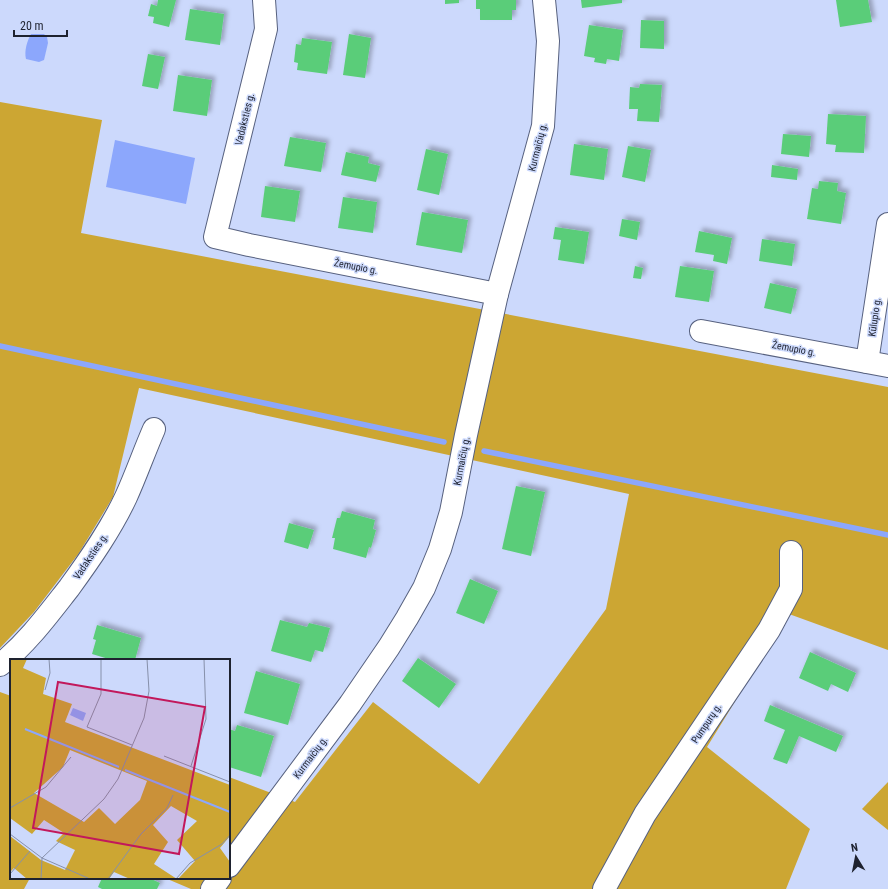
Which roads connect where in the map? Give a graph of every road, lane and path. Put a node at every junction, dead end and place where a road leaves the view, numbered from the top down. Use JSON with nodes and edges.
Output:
{"nodes":[{"id":1,"x":264,"y":0,"type":"edge"},
{"id":2,"x":544,"y":0,"type":"edge"},
{"id":3,"x":888,"y":224,"type":"edge"},
{"id":4,"x":215,"y":236,"type":"joint"},
{"id":5,"x":497,"y":294,"type":"junction"},
{"id":6,"x":701,"y":331,"type":"dead end"},
{"id":7,"x":878,"y":364,"type":"edge"},
{"id":8,"x":154,"y":429,"type":"dead end"},
{"id":9,"x":791,"y":552,"type":"dead end"},
{"id":10,"x":0,"y":665,"type":"edge"},
{"id":11,"x":230,"y":865,"type":"edge"},
{"id":12,"x":219,"y":879,"type":"edge"},
{"id":13,"x":212,"y":889,"type":"edge"},
{"id":14,"x":604,"y":889,"type":"edge"}],
"edges":[{"from":1,"to":4,"type":"street","name":"Vadaksties g."},
{"from":2,"to":5,"type":"street","name":"Kurmaičių g."},
{"from":3,"to":7,"type":"street","name":"Kūlupio g."},
{"from":4,"to":5,"type":"street","name":"Žemupio g."},
{"from":5,"to":11,"type":"street","name":"Kurmaičių g."},
{"from":6,"to":7,"type":"street","name":"Žemupio g."},
{"from":8,"to":10,"type":"street","name":"Vadaksties g."},
{"from":9,"to":14,"type":"street","name":"Pumpurų g."},
{"from":12,"to":13,"type":"street"}]}
